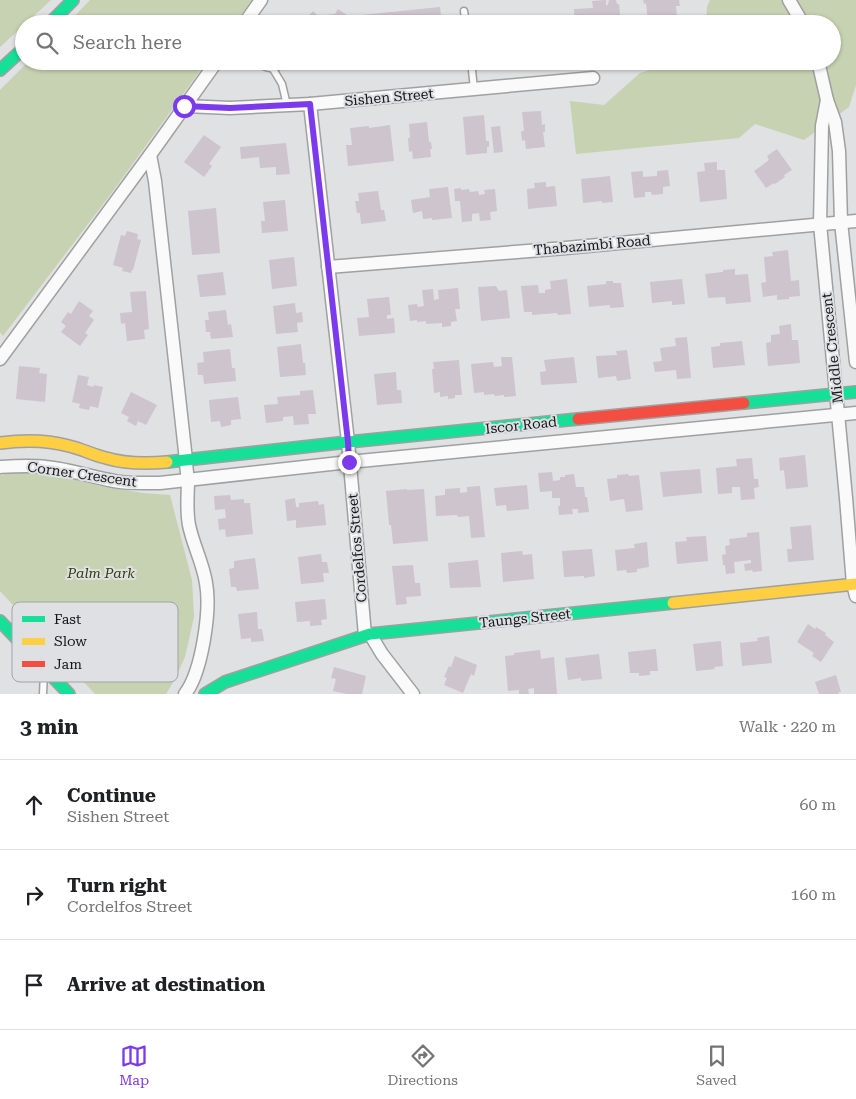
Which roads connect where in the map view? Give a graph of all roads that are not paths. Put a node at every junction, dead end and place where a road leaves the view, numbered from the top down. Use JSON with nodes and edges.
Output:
{"nodes":[{"id":1,"x":73,"y":0,"type":"edge"},
{"id":2,"x":261,"y":0,"type":"edge"},
{"id":3,"x":788,"y":0,"type":"edge"},
{"id":4,"x":464,"y":11,"type":"dead end"},
{"id":5,"x":58,"y":15,"type":"edge"},
{"id":6,"x":250,"y":15,"type":"edge"},
{"id":7,"x":465,"y":15,"type":"edge"},
{"id":8,"x":797,"y":15,"type":"edge"},
{"id":9,"x":15,"y":56,"type":"edge"},
{"id":10,"x":0,"y":70,"type":"edge"},
{"id":11,"x":210,"y":70,"type":"edge"},
{"id":12,"x":274,"y":70,"type":"edge"},
{"id":13,"x":471,"y":70,"type":"edge"},
{"id":14,"x":820,"y":70,"type":"edge"},
{"id":15,"x":593,"y":78,"type":"dead end"},
{"id":16,"x":474,"y":89,"type":"junction"},
{"id":17,"x":827,"y":100,"type":"junction"},
{"id":18,"x":310,"y":104,"type":"junction"},
{"id":19,"x":286,"y":105,"type":"junction"},
{"id":20,"x":184,"y":106,"type":"junction"},
{"id":21,"x":150,"y":155,"type":"junction"},
{"id":22,"x":856,"y":221,"type":"edge"},
{"id":23,"x":841,"y":222,"type":"junction"},
{"id":24,"x":820,"y":224,"type":"junction"},
{"id":25,"x":328,"y":267,"type":"junction"},
{"id":26,"x":0,"y":359,"type":"edge"},
{"id":27,"x":856,"y":362,"type":"edge"},
{"id":28,"x":856,"y":392,"type":"edge"},
{"id":29,"x":836,"y":394,"type":"junction"},
{"id":30,"x":856,"y":413,"type":"edge"},
{"id":31,"x":838,"y":414,"type":"junction"},
{"id":32,"x":348,"y":442,"type":"junction"},
{"id":33,"x":0,"y":443,"type":"edge"},
{"id":34,"x":186,"y":460,"type":"junction"},
{"id":35,"x":349,"y":462,"type":"junction"},
{"id":36,"x":0,"y":467,"type":"edge"},
{"id":37,"x":188,"y":480,"type":"junction"},
{"id":38,"x":855,"y":588,"type":"edge"},
{"id":39,"x":0,"y":621,"type":"edge"},
{"id":40,"x":12,"y":634,"type":"edge"},
{"id":41,"x":367,"y":635,"type":"junction"},
{"id":42,"x":58,"y":682,"type":"edge"},
{"id":43,"x":188,"y":693,"type":"edge"},
{"id":44,"x":69,"y":694,"type":"edge"},
{"id":45,"x":205,"y":694,"type":"edge"},
{"id":46,"x":414,"y":694,"type":"edge"}],
"edges":[{"from":1,"to":5,"type":"street"},
{"from":2,"to":6,"type":"street"},
{"from":3,"to":8,"type":"street"},
{"from":4,"to":7,"type":"lane"},
{"from":9,"to":10,"type":"street"},
{"from":11,"to":20,"type":"street"},
{"from":12,"to":19,"type":"lane"},
{"from":13,"to":16,"type":"lane"},
{"from":14,"to":17,"type":"street","name":"Middle Crescent"},
{"from":15,"to":16,"type":"street","name":"Sishen Street"},
{"from":16,"to":18,"type":"street","name":"Sishen Street"},
{"from":17,"to":23,"type":"street","name":"Middle Crescent"},
{"from":17,"to":24,"type":"street","name":"Middle Crescent"},
{"from":18,"to":19,"type":"street","name":"Sishen Street"},
{"from":18,"to":25,"type":"street","name":"Cordelfos Street"},
{"from":19,"to":20,"type":"street","name":"Sishen Street"},
{"from":20,"to":21,"type":"street"},
{"from":21,"to":26,"type":"street"},
{"from":21,"to":34,"type":"street"},
{"from":22,"to":23,"type":"street","name":"Thabazimbi Road"},
{"from":23,"to":24,"type":"street","name":"Thabazimbi Road"},
{"from":23,"to":27,"type":"street","name":"Middle Crescent"},
{"from":24,"to":25,"type":"street","name":"Thabazimbi Road"},
{"from":24,"to":29,"type":"street","name":"Middle Crescent"},
{"from":25,"to":32,"type":"street","name":"Cordelfos Street"},
{"from":28,"to":29,"type":"street","name":"Iscor Road"},
{"from":29,"to":31,"type":"street","name":"Middle Crescent"},
{"from":29,"to":32,"type":"street","name":"Iscor Road"},
{"from":30,"to":31,"type":"street","name":"Iscor Road"},
{"from":31,"to":35,"type":"street","name":"Iscor Road"},
{"from":31,"to":38,"type":"street","name":"Middle Crescent"},
{"from":32,"to":34,"type":"street","name":"Iscor Road"},
{"from":32,"to":35,"type":"street","name":"Cordelfos Street"},
{"from":33,"to":34,"type":"street","name":"Corner Crescent"},
{"from":34,"to":37,"type":"street"},
{"from":35,"to":37,"type":"street","name":"Iscor Road"},
{"from":35,"to":41,"type":"street","name":"Cordelfos Street"},
{"from":36,"to":37,"type":"street","name":"Corner Crescent"},
{"from":37,"to":43,"type":"street"},
{"from":38,"to":41,"type":"street","name":"Taungs Street"},
{"from":39,"to":40,"type":"street"},
{"from":41,"to":45,"type":"street","name":"Taungs Street"},
{"from":41,"to":46,"type":"street","name":"Cordelfos Street"},
{"from":42,"to":44,"type":"street"}]}
